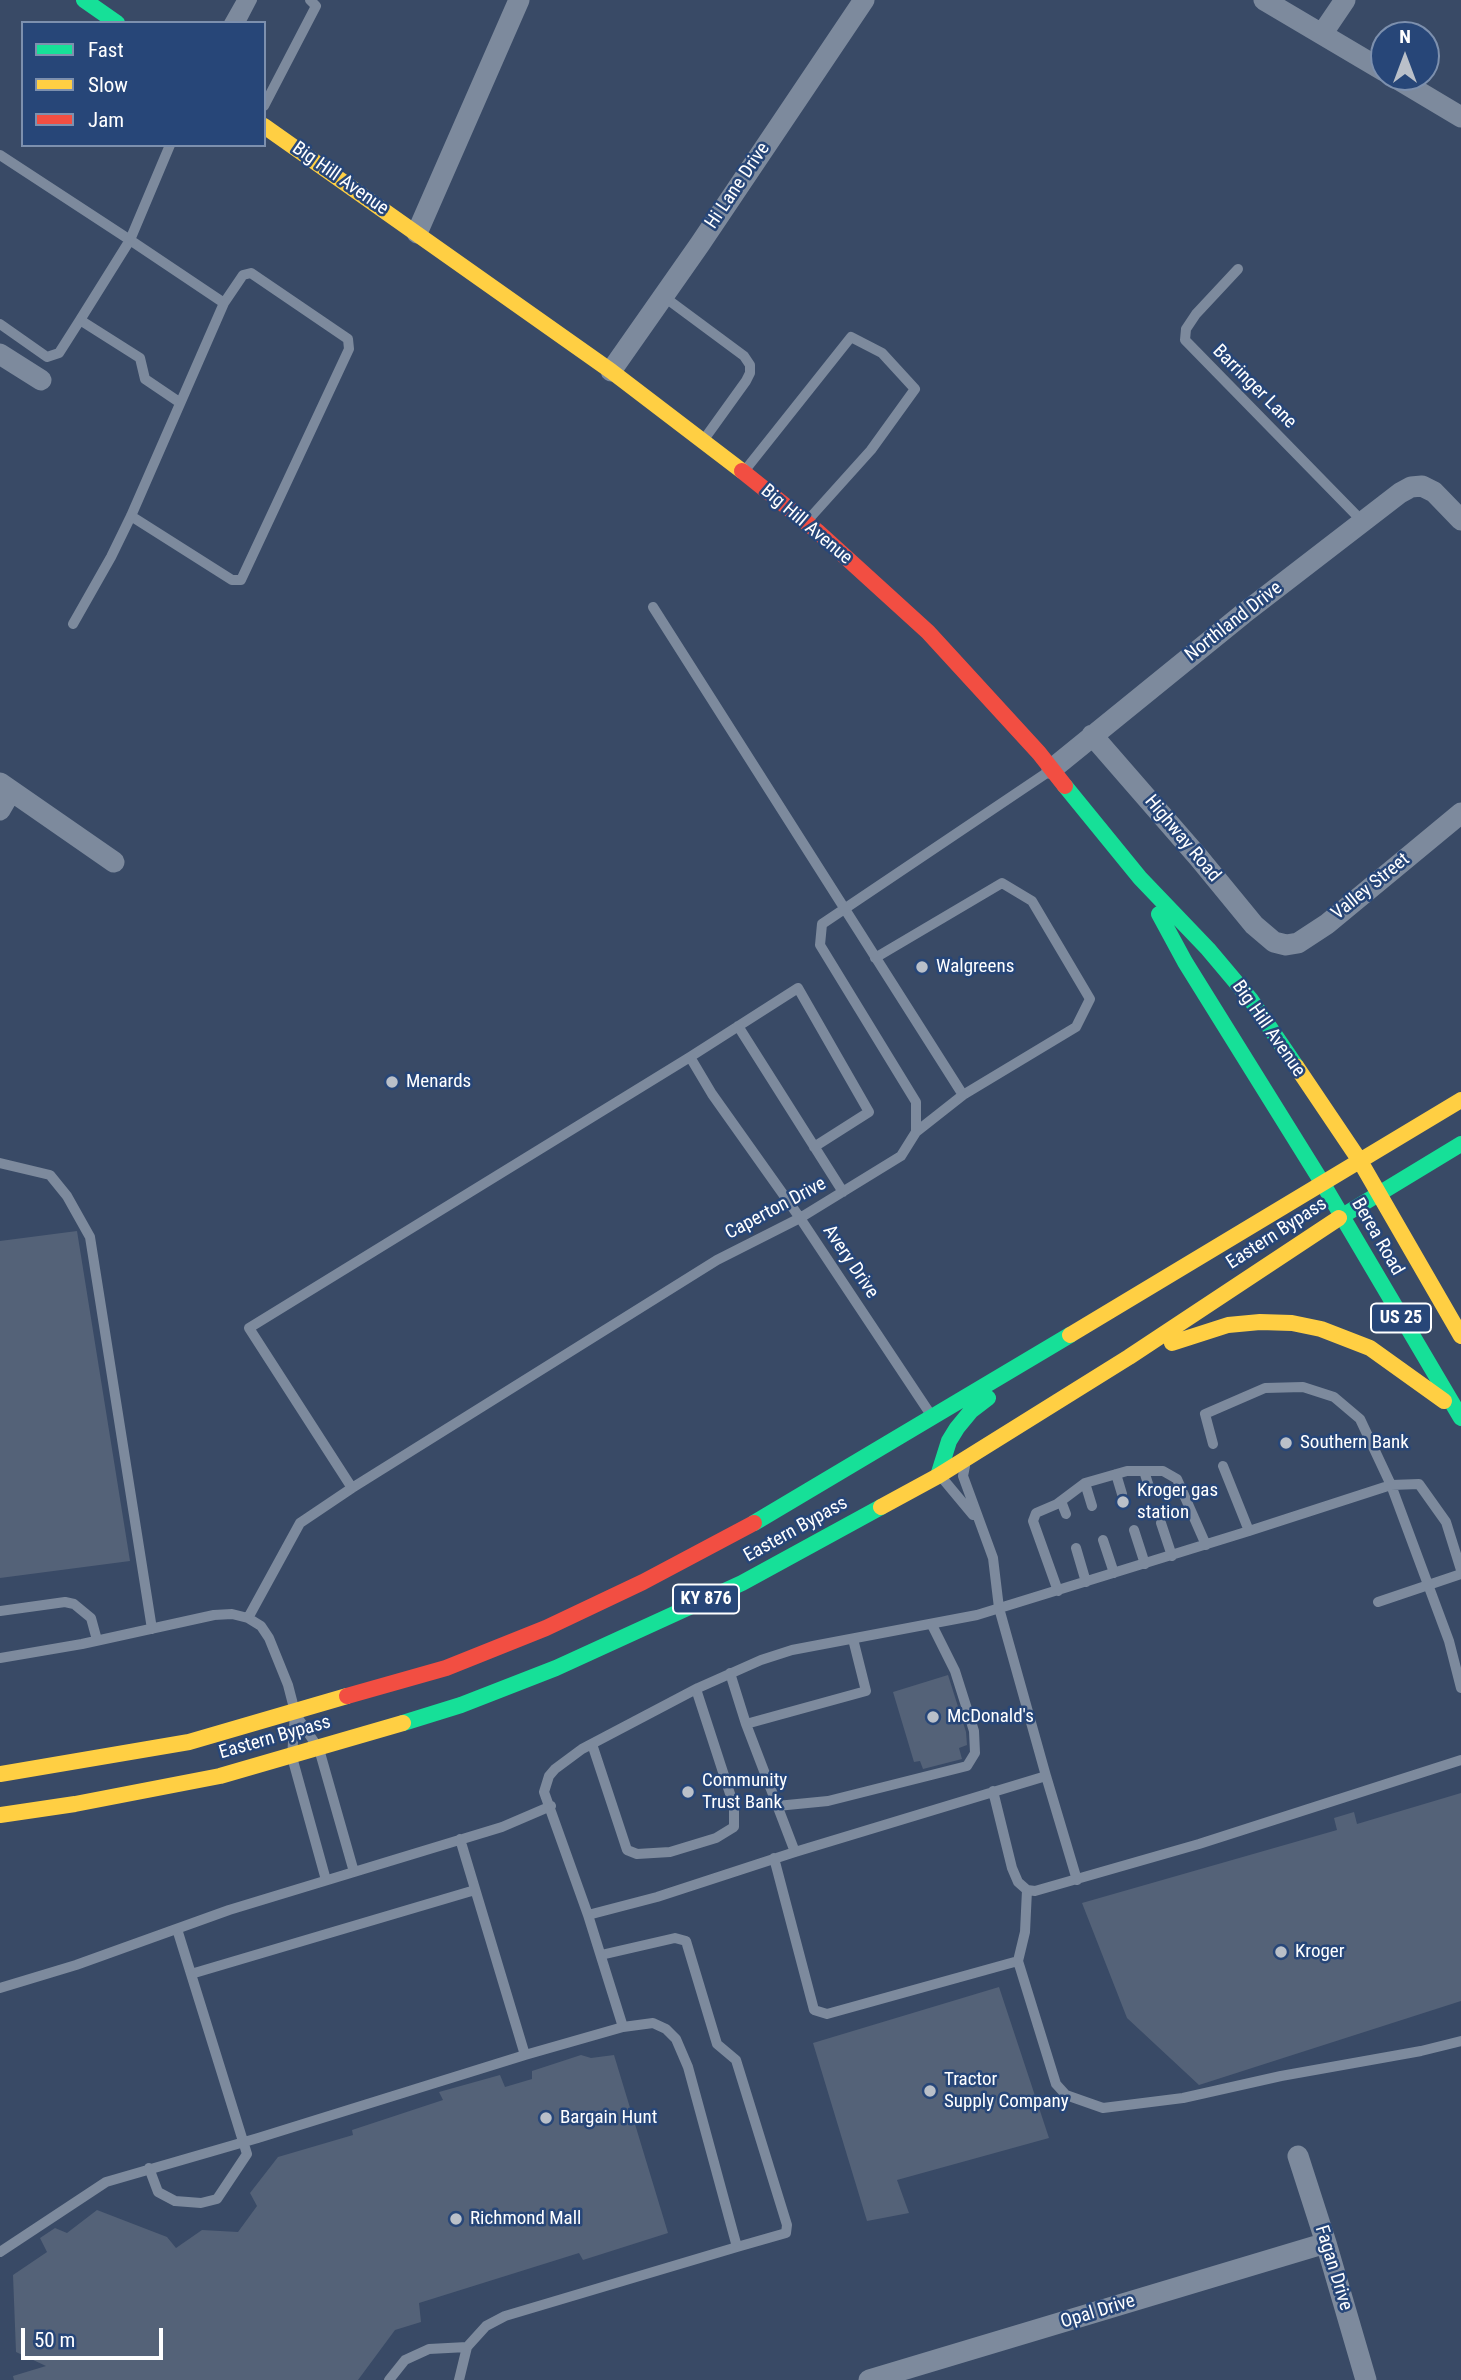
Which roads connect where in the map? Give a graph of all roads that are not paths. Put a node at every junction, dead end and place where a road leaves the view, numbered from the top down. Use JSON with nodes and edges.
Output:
{"nodes":[{"id":1,"x":84,"y":0,"type":"edge"},
{"id":2,"x":242,"y":0,"type":"edge"},
{"id":3,"x":252,"y":0,"type":"edge"},
{"id":4,"x":310,"y":0,"type":"edge"},
{"id":5,"x":864,"y":0,"type":"edge"},
{"id":6,"x":1264,"y":0,"type":"edge"},
{"id":7,"x":1345,"y":0,"type":"edge"},
{"id":8,"x":515,"y":2,"type":"edge"},
{"id":9,"x":114,"y":21,"type":"edge"},
{"id":10,"x":230,"y":21,"type":"edge"},
{"id":11,"x":241,"y":21,"type":"edge"},
{"id":12,"x":1322,"y":34,"type":"junction"},
{"id":13,"x":1370,"y":63,"type":"edge"},
{"id":14,"x":1417,"y":91,"type":"edge"},
{"id":15,"x":266,"y":102,"type":"edge"},
{"id":16,"x":1461,"y":117,"type":"edge"},
{"id":17,"x":266,"y":127,"type":"edge"},
{"id":18,"x":169,"y":147,"type":"edge"},
{"id":19,"x":0,"y":155,"type":"edge"},
{"id":20,"x":417,"y":233,"type":"junction"},
{"id":21,"x":130,"y":240,"type":"junction"},
{"id":22,"x":1238,"y":269,"type":"dead end"},
{"id":23,"x":663,"y":296,"type":"junction"},
{"id":24,"x":224,"y":303,"type":"junction"},
{"id":25,"x":80,"y":320,"type":"junction"},
{"id":26,"x":0,"y":324,"type":"edge"},
{"id":27,"x":0,"y":354,"type":"edge"},
{"id":28,"x":611,"y":371,"type":"junction"},
{"id":29,"x":41,"y":380,"type":"dead end"},
{"id":30,"x":179,"y":402,"type":"junction"},
{"id":31,"x":703,"y":440,"type":"junction"},
{"id":32,"x":744,"y":472,"type":"junction"},
{"id":33,"x":131,"y":516,"type":"junction"},
{"id":34,"x":1461,"y":520,"type":"edge"},
{"id":35,"x":806,"y":522,"type":"junction"},
{"id":36,"x":1363,"y":522,"type":"junction"},
{"id":37,"x":653,"y":607,"type":"dead end"},
{"id":38,"x":73,"y":624,"type":"dead end"},
{"id":39,"x":1092,"y":736,"type":"junction"},
{"id":40,"x":1052,"y":769,"type":"junction"},
{"id":41,"x":6,"y":787,"type":"edge"},
{"id":42,"x":0,"y":810,"type":"edge"},
{"id":43,"x":1461,"y":813,"type":"edge"},
{"id":44,"x":114,"y":862,"type":"dead end"},
{"id":45,"x":1140,"y":878,"type":"junction"},
{"id":46,"x":845,"y":908,"type":"junction"},
{"id":47,"x":1274,"y":942,"type":"joint"},
{"id":48,"x":875,"y":958,"type":"junction"},
{"id":49,"x":738,"y":1026,"type":"junction"},
{"id":50,"x":690,"y":1058,"type":"junction"},
{"id":51,"x":962,"y":1095,"type":"junction"},
{"id":52,"x":1461,"y":1100,"type":"edge"},
{"id":53,"x":916,"y":1132,"type":"junction"},
{"id":54,"x":1461,"y":1144,"type":"edge"},
{"id":55,"x":814,"y":1147,"type":"junction"},
{"id":56,"x":1360,"y":1161,"type":"junction"},
{"id":57,"x":0,"y":1163,"type":"edge"},
{"id":58,"x":1323,"y":1184,"type":"junction"},
{"id":59,"x":843,"y":1192,"type":"junction"},
{"id":60,"x":1379,"y":1194,"type":"junction"},
{"id":61,"x":1341,"y":1217,"type":"junction"},
{"id":62,"x":800,"y":1218,"type":"junction"},
{"id":63,"x":1461,"y":1336,"type":"edge"},
{"id":64,"x":1067,"y":1337,"type":"junction"},
{"id":65,"x":1129,"y":1357,"type":"junction"},
{"id":66,"x":1458,"y":1414,"type":"edge"},
{"id":67,"x":932,"y":1417,"type":"junction"},
{"id":68,"x":1213,"y":1444,"type":"dead end"},
{"id":69,"x":966,"y":1460,"type":"junction"},
{"id":70,"x":1223,"y":1466,"type":"dead end"},
{"id":71,"x":1144,"y":1471,"type":"junction"},
{"id":72,"x":1116,"y":1474,"type":"junction"},
{"id":73,"x":938,"y":1476,"type":"junction"},
{"id":74,"x":1085,"y":1483,"type":"junction"},
{"id":75,"x":1391,"y":1485,"type":"junction"},
{"id":76,"x":352,"y":1488,"type":"junction"},
{"id":77,"x":1150,"y":1490,"type":"dead end"},
{"id":78,"x":1122,"y":1494,"type":"dead end"},
{"id":79,"x":1062,"y":1501,"type":"junction"},
{"id":80,"x":1092,"y":1506,"type":"dead end"},
{"id":81,"x":1066,"y":1514,"type":"dead end"},
{"id":82,"x":977,"y":1520,"type":"junction"},
{"id":83,"x":1161,"y":1523,"type":"dead end"},
{"id":84,"x":1134,"y":1530,"type":"dead end"},
{"id":85,"x":1249,"y":1531,"type":"junction"},
{"id":86,"x":1103,"y":1540,"type":"dead end"},
{"id":87,"x":1206,"y":1545,"type":"junction"},
{"id":88,"x":1076,"y":1548,"type":"dead end"},
{"id":89,"x":1171,"y":1556,"type":"junction"},
{"id":90,"x":1145,"y":1564,"type":"junction"},
{"id":91,"x":1461,"y":1572,"type":"edge"},
{"id":92,"x":1115,"y":1573,"type":"junction"},
{"id":93,"x":1086,"y":1582,"type":"junction"},
{"id":94,"x":1429,"y":1586,"type":"junction"},
{"id":95,"x":1058,"y":1591,"type":"junction"},
{"id":96,"x":1378,"y":1602,"type":"dead end"},
{"id":97,"x":999,"y":1608,"type":"junction"},
{"id":98,"x":0,"y":1611,"type":"edge"},
{"id":99,"x":248,"y":1618,"type":"junction"},
{"id":100,"x":932,"y":1625,"type":"junction"},
{"id":101,"x":152,"y":1629,"type":"junction"},
{"id":102,"x":853,"y":1639,"type":"junction"},
{"id":103,"x":97,"y":1640,"type":"junction"},
{"id":104,"x":0,"y":1658,"type":"edge"},
{"id":105,"x":730,"y":1673,"type":"junction"},
{"id":106,"x":1461,"y":1688,"type":"edge"},
{"id":107,"x":696,"y":1689,"type":"junction"},
{"id":108,"x":295,"y":1713,"type":"junction"},
{"id":109,"x":746,"y":1724,"type":"junction"},
{"id":110,"x":592,"y":1744,"type":"junction"},
{"id":111,"x":319,"y":1749,"type":"junction"},
{"id":112,"x":292,"y":1757,"type":"junction"},
{"id":113,"x":1461,"y":1760,"type":"edge"},
{"id":114,"x":0,"y":1774,"type":"edge"},
{"id":115,"x":1046,"y":1776,"type":"junction"},
{"id":116,"x":993,"y":1791,"type":"junction"},
{"id":117,"x":551,"y":1806,"type":"junction"},
{"id":118,"x":777,"y":1806,"type":"junction"},
{"id":119,"x":0,"y":1815,"type":"edge"},
{"id":120,"x":460,"y":1839,"type":"junction"},
{"id":121,"x":795,"y":1852,"type":"junction"},
{"id":122,"x":774,"y":1858,"type":"junction"},
{"id":123,"x":354,"y":1872,"type":"junction"},
{"id":124,"x":326,"y":1880,"type":"junction"},
{"id":125,"x":1077,"y":1880,"type":"junction"},
{"id":126,"x":475,"y":1890,"type":"junction"},
{"id":127,"x":1027,"y":1890,"type":"junction"},
{"id":128,"x":588,"y":1914,"type":"junction"},
{"id":129,"x":177,"y":1929,"type":"junction"},
{"id":130,"x":601,"y":1955,"type":"junction"},
{"id":131,"x":1018,"y":1961,"type":"junction"},
{"id":132,"x":191,"y":1974,"type":"junction"},
{"id":133,"x":0,"y":1988,"type":"edge"},
{"id":134,"x":623,"y":2028,"type":"junction"},
{"id":135,"x":1461,"y":2041,"type":"edge"},
{"id":136,"x":525,"y":2055,"type":"junction"},
{"id":137,"x":243,"y":2142,"type":"junction"},
{"id":138,"x":1298,"y":2156,"type":"dead end"},
{"id":139,"x":149,"y":2168,"type":"junction"},
{"id":140,"x":1326,"y":2243,"type":"junction"},
{"id":141,"x":737,"y":2247,"type":"junction"},
{"id":142,"x":0,"y":2252,"type":"edge"},
{"id":143,"x":467,"y":2347,"type":"junction"},
{"id":144,"x":389,"y":2380,"type":"edge"},
{"id":145,"x":459,"y":2380,"type":"edge"},
{"id":146,"x":869,"y":2380,"type":"edge"},
{"id":147,"x":1366,"y":2380,"type":"edge"}],
"edges":[{"from":1,"to":9,"type":"main road"},
{"from":2,"to":10,"type":"lane"},
{"from":3,"to":11,"type":"lane"},
{"from":4,"to":15,"type":"lane"},
{"from":5,"to":23,"type":"street","name":"Hi Lane Drive"},
{"from":6,"to":12,"type":"street"},
{"from":7,"to":12,"type":"street"},
{"from":8,"to":20,"type":"street"},
{"from":12,"to":13,"type":"street"},
{"from":14,"to":16,"type":"street"},
{"from":17,"to":20,"type":"main road","name":"Big Hill Avenue"},
{"from":18,"to":21,"type":"lane"},
{"from":19,"to":21,"type":"lane"},
{"from":20,"to":28,"type":"main road","name":"Big Hill Avenue"},
{"from":21,"to":24,"type":"lane"},
{"from":21,"to":25,"type":"lane"},
{"from":22,"to":36,"type":"lane","name":"Barringer Lane"},
{"from":23,"to":28,"type":"street","name":"Hi Lane Drive"},
{"from":23,"to":31,"type":"lane"},
{"from":24,"to":30,"type":"lane"},
{"from":24,"to":33,"type":"lane"},
{"from":25,"to":26,"type":"lane"},
{"from":25,"to":30,"type":"lane"},
{"from":27,"to":29,"type":"street"},
{"from":28,"to":31,"type":"main road","name":"Big Hill Avenue"},
{"from":30,"to":33,"type":"lane"},
{"from":31,"to":32,"type":"main road","name":"Big Hill Avenue"},
{"from":32,"to":35,"type":"main road","name":"Big Hill Avenue"},
{"from":32,"to":35,"type":"lane"},
{"from":33,"to":38,"type":"lane"},
{"from":34,"to":36,"type":"street","name":"Northland Drive"},
{"from":35,"to":40,"type":"main road","name":"Big Hill Avenue"},
{"from":36,"to":39,"type":"street","name":"Northland Drive"},
{"from":37,"to":46,"type":"lane"},
{"from":39,"to":40,"type":"street","name":"Northland Drive"},
{"from":39,"to":47,"type":"street","name":"Highway Road"},
{"from":40,"to":45,"type":"main road","name":"Big Hill Avenue"},
{"from":40,"to":46,"type":"lane"},
{"from":41,"to":42,"type":"street"},
{"from":41,"to":44,"type":"street"},
{"from":43,"to":47,"type":"street","name":"Valley Street"},
{"from":45,"to":56,"type":"main road","name":"Big Hill Avenue"},
{"from":45,"to":58,"type":"main road","name":"Big Hill Avenue"},
{"from":46,"to":48,"type":"lane"},
{"from":46,"to":53,"type":"lane"},
{"from":48,"to":51,"type":"lane"},
{"from":48,"to":51,"type":"lane","name":"Caperton Drive"},
{"from":49,"to":50,"type":"lane"},
{"from":49,"to":55,"type":"lane"},
{"from":49,"to":55,"type":"lane"},
{"from":50,"to":62,"type":"lane","name":"Avery Drive"},
{"from":50,"to":76,"type":"lane"},
{"from":51,"to":53,"type":"lane","name":"Caperton Drive"},
{"from":52,"to":56,"type":"main road","name":"Eastern Bypass"},
{"from":53,"to":59,"type":"lane","name":"Caperton Drive"},
{"from":54,"to":60,"type":"main road","name":"Eastern Bypass","number":"KY 876"},
{"from":55,"to":59,"type":"lane"},
{"from":56,"to":58,"type":"main road","name":"Eastern Bypass"},
{"from":56,"to":60,"type":"main road","name":"Big Hill Avenue"},
{"from":57,"to":101,"type":"lane"},
{"from":58,"to":61,"type":"main road","name":"Berea Road","number":"US 25"},
{"from":58,"to":64,"type":"main road","name":"Eastern Bypass","number":"KY 876"},
{"from":59,"to":62,"type":"lane","name":"Caperton Drive"},
{"from":60,"to":61,"type":"main road","name":"Eastern Bypass","number":"KY 876"},
{"from":60,"to":63,"type":"main road","name":"Berea Road"},
{"from":61,"to":65,"type":"main road","name":"Eastern Bypass","number":"KY 876"},
{"from":61,"to":66,"type":"main road","name":"Berea Road","number":"US 25"},
{"from":62,"to":67,"type":"lane","name":"Avery Drive"},
{"from":62,"to":76,"type":"lane","name":"Caperton Drive"},
{"from":64,"to":67,"type":"main road","name":"Eastern Bypass","number":"KY 876"},
{"from":64,"to":73,"type":"main road"},
{"from":65,"to":66,"type":"main road"},
{"from":65,"to":69,"type":"main road","name":"Eastern Bypass","number":"KY 876"},
{"from":67,"to":108,"type":"main road","name":"Eastern Bypass","number":"KY 876"},
{"from":68,"to":75,"type":"lane"},
{"from":69,"to":73,"type":"main road","name":"Eastern Bypass","number":"KY 876"},
{"from":69,"to":82,"type":"lane"},
{"from":70,"to":85,"type":"lane"},
{"from":71,"to":72,"type":"lane"},
{"from":71,"to":77,"type":"lane"},
{"from":71,"to":87,"type":"lane"},
{"from":72,"to":74,"type":"lane"},
{"from":72,"to":78,"type":"lane"},
{"from":73,"to":82,"type":"lane"},
{"from":73,"to":111,"type":"main road","name":"Eastern Bypass","number":"KY 876"},
{"from":74,"to":79,"type":"lane"},
{"from":74,"to":80,"type":"lane"},
{"from":75,"to":85,"type":"lane"},
{"from":75,"to":91,"type":"lane"},
{"from":75,"to":94,"type":"lane"},
{"from":76,"to":99,"type":"lane","name":"Caperton Drive"},
{"from":79,"to":81,"type":"lane"},
{"from":79,"to":95,"type":"lane"},
{"from":82,"to":97,"type":"lane"},
{"from":83,"to":89,"type":"lane"},
{"from":84,"to":90,"type":"lane"},
{"from":85,"to":87,"type":"lane"},
{"from":86,"to":92,"type":"lane"},
{"from":87,"to":89,"type":"lane"},
{"from":88,"to":93,"type":"lane"},
{"from":89,"to":90,"type":"lane"},
{"from":90,"to":92,"type":"lane"},
{"from":91,"to":94,"type":"lane"},
{"from":92,"to":93,"type":"lane"},
{"from":93,"to":95,"type":"lane"},
{"from":94,"to":96,"type":"lane"},
{"from":94,"to":106,"type":"lane"},
{"from":95,"to":97,"type":"lane"},
{"from":97,"to":100,"type":"lane"},
{"from":97,"to":115,"type":"lane"},
{"from":98,"to":103,"type":"lane"},
{"from":99,"to":101,"type":"lane"},
{"from":99,"to":108,"type":"lane"},
{"from":100,"to":102,"type":"lane"},
{"from":100,"to":118,"type":"lane"},
{"from":101,"to":103,"type":"lane"},
{"from":102,"to":105,"type":"lane"},
{"from":102,"to":109,"type":"lane"},
{"from":103,"to":104,"type":"lane"},
{"from":105,"to":107,"type":"lane"},
{"from":105,"to":109,"type":"lane"},
{"from":107,"to":110,"type":"lane"},
{"from":107,"to":110,"type":"lane"},
{"from":108,"to":111,"type":"lane"},
{"from":108,"to":112,"type":"lane"},
{"from":108,"to":114,"type":"main road","name":"Eastern Bypass","number":"KY 876"},
{"from":109,"to":118,"type":"lane"},
{"from":110,"to":117,"type":"lane"},
{"from":111,"to":112,"type":"main road","name":"Eastern Bypass","number":"KY 876"},
{"from":111,"to":123,"type":"lane"},
{"from":112,"to":119,"type":"main road","name":"Eastern Bypass","number":"KY 876"},
{"from":112,"to":124,"type":"lane"},
{"from":113,"to":125,"type":"lane"},
{"from":115,"to":116,"type":"lane"},
{"from":115,"to":125,"type":"lane"},
{"from":116,"to":121,"type":"lane"},
{"from":116,"to":127,"type":"lane"},
{"from":117,"to":120,"type":"lane"},
{"from":117,"to":128,"type":"lane"},
{"from":118,"to":121,"type":"lane"},
{"from":120,"to":123,"type":"lane"},
{"from":120,"to":126,"type":"lane"},
{"from":121,"to":122,"type":"lane"},
{"from":122,"to":128,"type":"lane"},
{"from":122,"to":131,"type":"lane"},
{"from":123,"to":124,"type":"lane"},
{"from":124,"to":129,"type":"lane"},
{"from":125,"to":127,"type":"lane"},
{"from":126,"to":132,"type":"lane"},
{"from":126,"to":136,"type":"lane"},
{"from":127,"to":131,"type":"lane"},
{"from":128,"to":130,"type":"lane"},
{"from":129,"to":132,"type":"lane"},
{"from":129,"to":133,"type":"lane"},
{"from":130,"to":134,"type":"lane"},
{"from":130,"to":141,"type":"lane"},
{"from":131,"to":135,"type":"lane"},
{"from":132,"to":137,"type":"lane"},
{"from":134,"to":136,"type":"lane"},
{"from":134,"to":141,"type":"lane"},
{"from":136,"to":137,"type":"lane"},
{"from":137,"to":139,"type":"lane"},
{"from":137,"to":139,"type":"lane"},
{"from":138,"to":140,"type":"street","name":"Fagan Drive"},
{"from":139,"to":142,"type":"lane"},
{"from":140,"to":146,"type":"street","name":"Opal Drive"},
{"from":140,"to":147,"type":"street","name":"Fagan Drive"},
{"from":141,"to":143,"type":"lane"},
{"from":143,"to":144,"type":"lane"},
{"from":143,"to":145,"type":"lane"}]}
